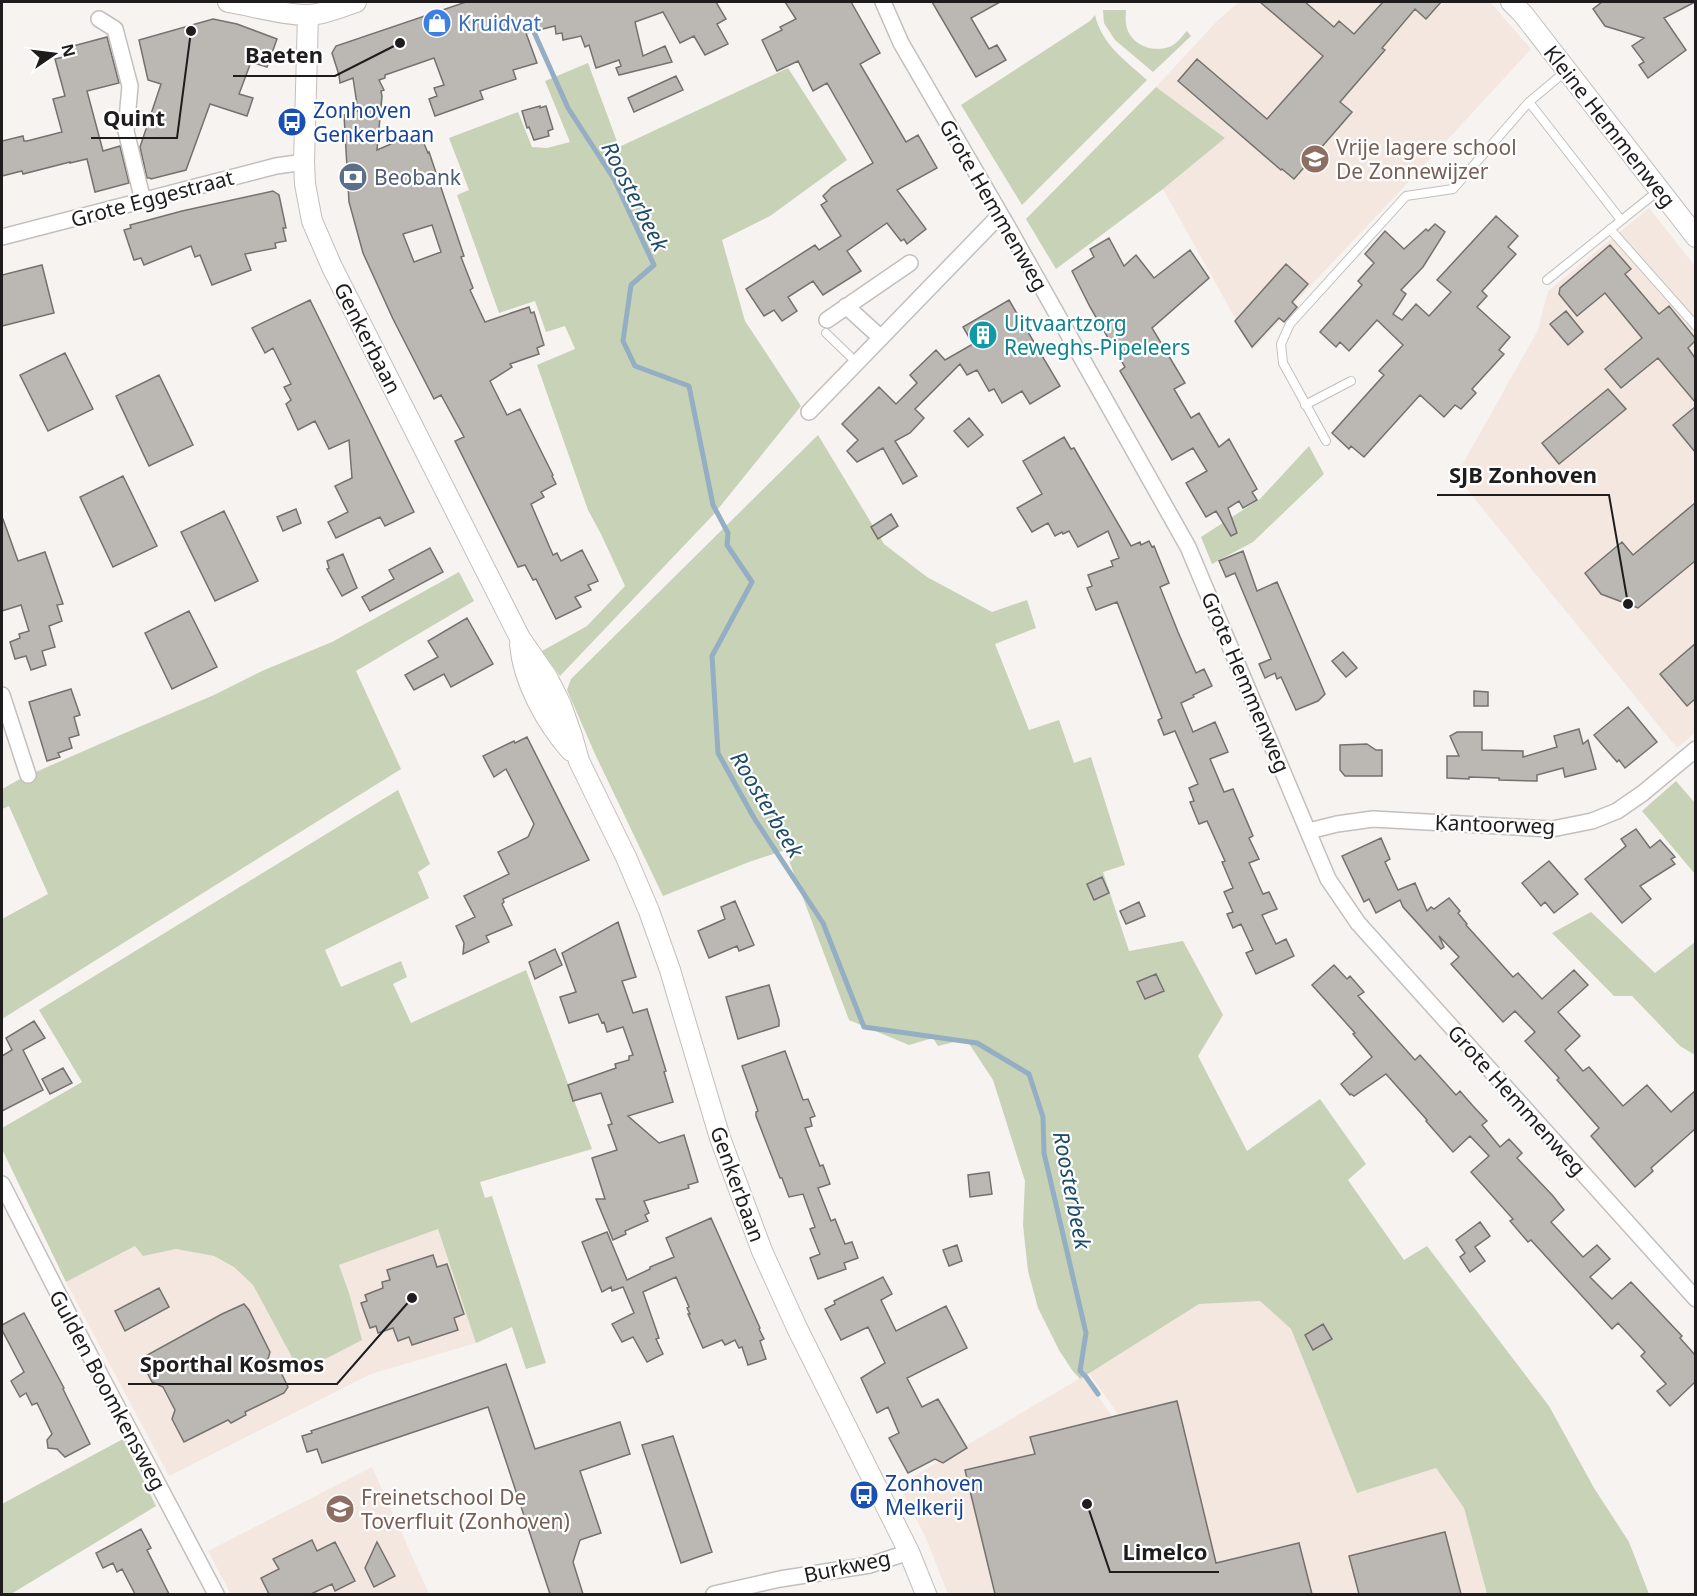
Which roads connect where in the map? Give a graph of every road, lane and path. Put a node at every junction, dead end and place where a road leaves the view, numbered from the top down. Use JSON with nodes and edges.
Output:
{"nodes":[{"id":1,"x":228,"y":2,"type":"edge"},
{"id":2,"x":356,"y":2,"type":"edge"},
{"id":3,"x":883,"y":2,"type":"edge"},
{"id":4,"x":1517,"y":6,"type":"edge"},
{"id":5,"x":308,"y":15,"type":"junction"},
{"id":6,"x":99,"y":19,"type":"dead end"},
{"id":7,"x":1567,"y":70,"type":"junction"},
{"id":8,"x":1529,"y":102,"type":"junction"},
{"id":9,"x":304,"y":162,"type":"junction"},
{"id":10,"x":1660,"y":190,"type":"junction"},
{"id":11,"x":142,"y":201,"type":"junction"},
{"id":12,"x":1000,"y":215,"type":"junction"},
{"id":13,"x":1621,"y":220,"type":"junction"},
{"id":14,"x":1610,"y":229,"type":"junction"},
{"id":15,"x":2,"y":237,"type":"edge"},
{"id":16,"x":1695,"y":237,"type":"edge"},
{"id":17,"x":910,"y":263,"type":"dead end"},
{"id":18,"x":1547,"y":280,"type":"dead end"},
{"id":19,"x":846,"y":306,"type":"junction"},
{"id":20,"x":826,"y":326,"type":"joint"},
{"id":21,"x":1695,"y":326,"type":"edge"},
{"id":22,"x":881,"y":338,"type":"junction"},
{"id":23,"x":857,"y":363,"type":"junction"},
{"id":24,"x":1351,"y":381,"type":"dead end"},
{"id":25,"x":1305,"y":405,"type":"junction"},
{"id":26,"x":809,"y":412,"type":"dead end"},
{"id":27,"x":1326,"y":441,"type":"dead end"},
{"id":28,"x":2,"y":695,"type":"edge"},
{"id":29,"x":1695,"y":749,"type":"edge"},
{"id":30,"x":28,"y":775,"type":"dead end"},
{"id":31,"x":1309,"y":831,"type":"junction"},
{"id":32,"x":2,"y":1184,"type":"edge"},
{"id":33,"x":1695,"y":1299,"type":"edge"},
{"id":34,"x":909,"y":1552,"type":"junction"},
{"id":35,"x":216,"y":1594,"type":"edge"},
{"id":36,"x":714,"y":1594,"type":"edge"},
{"id":37,"x":926,"y":1594,"type":"edge"}],
"edges":[{"from":1,"to":5,"type":"street"},
{"from":2,"to":5,"type":"street"},
{"from":3,"to":12,"type":"street","name":"Grote Hemmenweg"},
{"from":4,"to":7,"type":"street","name":"Kleine Hemmenweg"},
{"from":5,"to":9,"type":"street","name":"Genkerbaan"},
{"from":6,"to":11,"type":"street"},
{"from":7,"to":8,"type":"lane"},
{"from":7,"to":10,"type":"street","name":"Kleine Hemmenweg"},
{"from":8,"to":13,"type":"lane"},
{"from":8,"to":25,"type":"lane"},
{"from":9,"to":11,"type":"street","name":"Grote Eggestraat"},
{"from":9,"to":34,"type":"street","name":"Genkerbaan"},
{"from":10,"to":13,"type":"lane"},
{"from":10,"to":16,"type":"street","name":"Kleine Hemmenweg"},
{"from":11,"to":15,"type":"street","name":"Grote Eggestraat"},
{"from":12,"to":22,"type":"street"},
{"from":12,"to":31,"type":"street","name":"Grote Hemmenweg"},
{"from":13,"to":14,"type":"lane"},
{"from":14,"to":18,"type":"lane"},
{"from":14,"to":21,"type":"lane"},
{"from":17,"to":19,"type":"street"},
{"from":19,"to":20,"type":"street"},
{"from":19,"to":22,"type":"street"},
{"from":20,"to":23,"type":"lane"},
{"from":22,"to":23,"type":"street"},
{"from":23,"to":26,"type":"street"},
{"from":24,"to":25,"type":"lane"},
{"from":25,"to":27,"type":"lane"},
{"from":28,"to":30,"type":"street"},
{"from":29,"to":31,"type":"street","name":"Kantoorweg"},
{"from":31,"to":33,"type":"street","name":"Grote Hemmenweg"},
{"from":32,"to":35,"type":"street","name":"Gulden Boomkensweg"},
{"from":34,"to":36,"type":"street","name":"Burkweg"},
{"from":34,"to":37,"type":"street","name":"Genkerbaan"}]}
